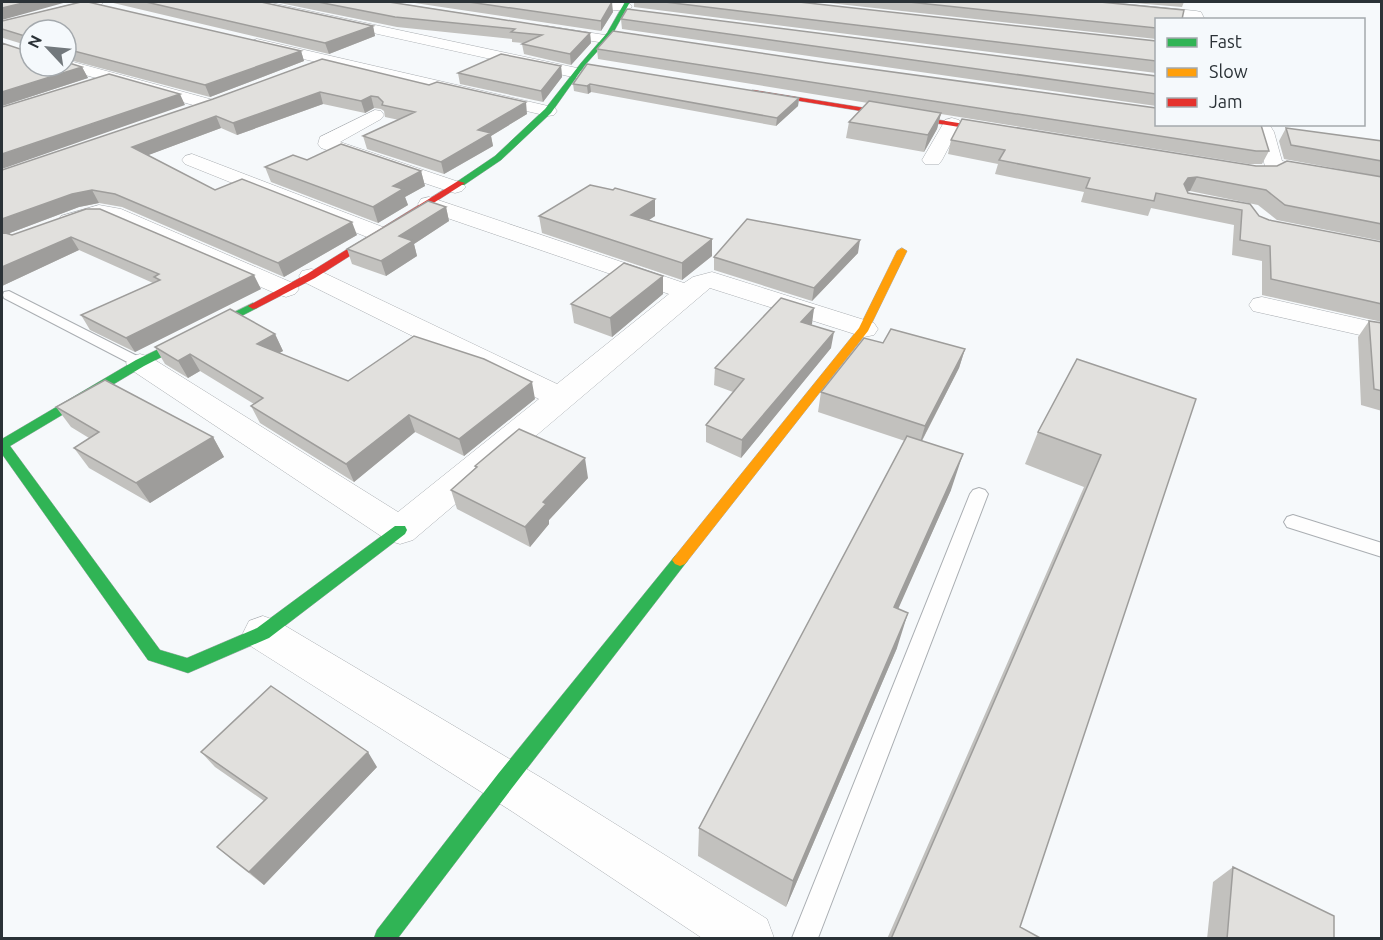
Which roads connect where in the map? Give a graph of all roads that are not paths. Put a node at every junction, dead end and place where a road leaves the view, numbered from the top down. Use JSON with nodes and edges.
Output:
{"nodes":[{"id":1,"x":88,"y":2,"type":"edge"},
{"id":2,"x":251,"y":2,"type":"edge"},
{"id":3,"x":590,"y":2,"type":"edge"},
{"id":4,"x":1069,"y":2,"type":"edge"},
{"id":5,"x":627,"y":8,"type":"edge"},
{"id":6,"x":111,"y":9,"type":"edge"},
{"id":7,"x":1064,"y":16,"type":"edge"},
{"id":8,"x":1197,"y":18,"type":"edge"},
{"id":9,"x":1155,"y":25,"type":"edge"},
{"id":10,"x":2,"y":26,"type":"edge"},
{"id":11,"x":536,"y":28,"type":"edge"},
{"id":12,"x":607,"y":36,"type":"junction"},
{"id":13,"x":632,"y":37,"type":"edge"},
{"id":14,"x":237,"y":40,"type":"edge"},
{"id":15,"x":330,"y":60,"type":"junction"},
{"id":16,"x":78,"y":68,"type":"edge"},
{"id":17,"x":585,"y":68,"type":"junction"},
{"id":18,"x":297,"y":72,"type":"edge"},
{"id":19,"x":114,"y":78,"type":"junction"},
{"id":20,"x":80,"y":89,"type":"edge"},
{"id":21,"x":744,"y":91,"type":"edge"},
{"id":22,"x":233,"y":97,"type":"edge"},
{"id":23,"x":211,"y":105,"type":"junction"},
{"id":24,"x":548,"y":111,"type":"junction"},
{"id":25,"x":375,"y":115,"type":"dead end"},
{"id":26,"x":178,"y":117,"type":"edge"},
{"id":27,"x":952,"y":124,"type":"junction"},
{"id":28,"x":1254,"y":126,"type":"edge"},
{"id":29,"x":1021,"y":135,"type":"edge"},
{"id":30,"x":192,"y":160,"type":"dead end"},
{"id":31,"x":932,"y":160,"type":"dead end"},
{"id":32,"x":1382,"y":185,"type":"edge"},
{"id":33,"x":455,"y":187,"type":"junction"},
{"id":34,"x":429,"y":204,"type":"junction"},
{"id":35,"x":49,"y":229,"type":"edge"},
{"id":36,"x":380,"y":234,"type":"junction"},
{"id":37,"x":902,"y":251,"type":"dead end"},
{"id":38,"x":298,"y":283,"type":"junction"},
{"id":39,"x":687,"y":292,"type":"junction"},
{"id":40,"x":9,"y":295,"type":"dead end"},
{"id":41,"x":1262,"y":305,"type":"dead end"},
{"id":42,"x":864,"y":329,"type":"junction"},
{"id":43,"x":1382,"y":332,"type":"edge"},
{"id":44,"x":140,"y":363,"type":"junction"},
{"id":45,"x":560,"y":397,"type":"junction"},
{"id":46,"x":979,"y":494,"type":"dead end"},
{"id":47,"x":1293,"y":522,"type":"dead end"},
{"id":48,"x":400,"y":530,"type":"junction"},
{"id":49,"x":1382,"y":550,"type":"edge"},
{"id":50,"x":263,"y":633,"type":"junction"},
{"id":51,"x":505,"y":781,"type":"junction"},
{"id":52,"x":385,"y":939,"type":"edge"},
{"id":53,"x":748,"y":939,"type":"edge"},
{"id":54,"x":805,"y":939,"type":"edge"}],
"edges":[{"from":1,"to":6,"type":"street"},
{"from":1,"to":10,"type":"street"},
{"from":2,"to":17,"type":"street"},
{"from":3,"to":5,"type":"street"},
{"from":4,"to":8,"type":"street"},
{"from":5,"to":12,"type":"street"},
{"from":7,"to":9,"type":"street"},
{"from":11,"to":12,"type":"street"},
{"from":12,"to":13,"type":"street"},
{"from":12,"to":17,"type":"street"},
{"from":14,"to":15,"type":"street"},
{"from":15,"to":18,"type":"street"},
{"from":15,"to":24,"type":"street"},
{"from":16,"to":19,"type":"street"},
{"from":17,"to":24,"type":"street"},
{"from":19,"to":20,"type":"street"},
{"from":19,"to":23,"type":"street"},
{"from":21,"to":27,"type":"street"},
{"from":22,"to":23,"type":"street"},
{"from":23,"to":26,"type":"street"},
{"from":24,"to":33,"type":"street"},
{"from":25,"to":33,"type":"street"},
{"from":27,"to":29,"type":"street"},
{"from":27,"to":31,"type":"street"},
{"from":28,"to":32,"type":"street"},
{"from":30,"to":36,"type":"street"},
{"from":33,"to":34,"type":"street"},
{"from":34,"to":36,"type":"street"},
{"from":34,"to":39,"type":"street"},
{"from":35,"to":38,"type":"street"},
{"from":36,"to":38,"type":"street"},
{"from":37,"to":42,"type":"street"},
{"from":38,"to":44,"type":"street"},
{"from":38,"to":45,"type":"street"},
{"from":39,"to":42,"type":"street"},
{"from":39,"to":45,"type":"street"},
{"from":40,"to":44,"type":"lane"},
{"from":41,"to":43,"type":"street"},
{"from":42,"to":51,"type":"street"},
{"from":44,"to":48,"type":"street"},
{"from":44,"to":50,"type":"street"},
{"from":45,"to":48,"type":"street"},
{"from":46,"to":54,"type":"lane"},
{"from":47,"to":49,"type":"lane"},
{"from":48,"to":50,"type":"street"},
{"from":50,"to":51,"type":"street"},
{"from":51,"to":52,"type":"street"},
{"from":51,"to":53,"type":"street"}]}
